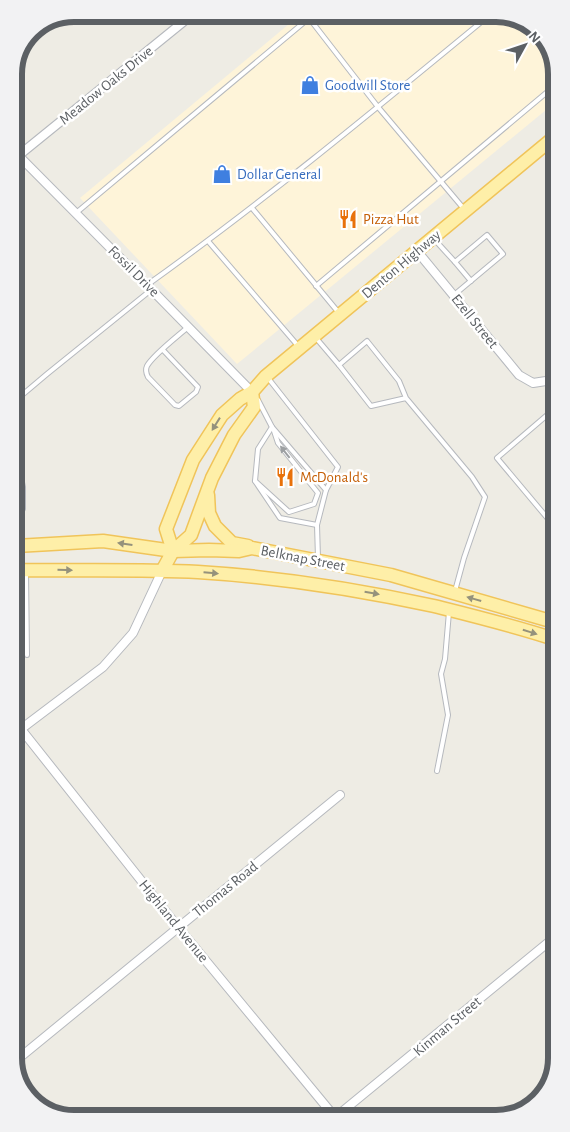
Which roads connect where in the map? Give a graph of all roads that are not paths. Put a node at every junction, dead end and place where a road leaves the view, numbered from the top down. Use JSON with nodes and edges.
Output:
{"nodes":[{"id":1,"x":183,"y":22,"type":"edge"},
{"id":2,"x":301,"y":23,"type":"edge"},
{"id":3,"x":316,"y":23,"type":"edge"},
{"id":4,"x":479,"y":23,"type":"edge"},
{"id":5,"x":548,"y":91,"type":"edge"},
{"id":6,"x":378,"y":107,"type":"junction"},
{"id":7,"x":548,"y":142,"type":"edge"},
{"id":8,"x":23,"y":149,"type":"edge"},
{"id":9,"x":23,"y":161,"type":"edge"},
{"id":10,"x":441,"y":182,"type":"junction"},
{"id":11,"x":252,"y":208,"type":"junction"},
{"id":12,"x":465,"y":211,"type":"junction"},
{"id":13,"x":76,"y":214,"type":"junction"},
{"id":14,"x":433,"y":237,"type":"junction"},
{"id":15,"x":208,"y":241,"type":"junction"},
{"id":16,"x":417,"y":251,"type":"junction"},
{"id":17,"x":454,"y":262,"type":"junction"},
{"id":18,"x":471,"y":281,"type":"junction"},
{"id":19,"x":316,"y":286,"type":"junction"},
{"id":20,"x":150,"y":287,"type":"junction"},
{"id":21,"x":454,"y":296,"type":"junction"},
{"id":22,"x":340,"y":315,"type":"junction"},
{"id":23,"x":188,"y":327,"type":"junction"},
{"id":24,"x":314,"y":336,"type":"junction"},
{"id":25,"x":300,"y":348,"type":"junction"},
{"id":26,"x":163,"y":350,"type":"junction"},
{"id":27,"x":339,"y":366,"type":"junction"},
{"id":28,"x":266,"y":376,"type":"junction"},
{"id":29,"x":548,"y":380,"type":"edge"},
{"id":30,"x":252,"y":392,"type":"junction"},
{"id":31,"x":23,"y":395,"type":"edge"},
{"id":32,"x":406,"y":398,"type":"junction"},
{"id":33,"x":548,"y":414,"type":"edge"},
{"id":34,"x":272,"y":427,"type":"junction"},
{"id":35,"x":255,"y":481,"type":"junction"},
{"id":36,"x":23,"y":484,"type":"edge"},
{"id":37,"x":208,"y":489,"type":"junction"},
{"id":38,"x":326,"y":490,"type":"junction"},
{"id":39,"x":23,"y":510,"type":"edge"},
{"id":40,"x":548,"y":519,"type":"edge"},
{"id":41,"x":317,"y":524,"type":"junction"},
{"id":42,"x":23,"y":546,"type":"edge"},
{"id":43,"x":252,"y":548,"type":"junction"},
{"id":44,"x":173,"y":551,"type":"junction"},
{"id":45,"x":318,"y":560,"type":"junction"},
{"id":46,"x":22,"y":570,"type":"edge"},
{"id":47,"x":162,"y":571,"type":"junction"},
{"id":48,"x":22,"y":588,"type":"edge"},
{"id":49,"x":454,"y":594,"type":"junction"},
{"id":50,"x":449,"y":610,"type":"junction"},
{"id":51,"x":535,"y":616,"type":"junction"},
{"id":52,"x":548,"y":617,"type":"edge"},
{"id":53,"x":548,"y":620,"type":"edge"},
{"id":54,"x":548,"y":637,"type":"edge"},
{"id":55,"x":28,"y":654,"type":"dead end"},
{"id":56,"x":22,"y":724,"type":"edge"},
{"id":57,"x":22,"y":730,"type":"edge"},
{"id":58,"x":436,"y":771,"type":"dead end"},
{"id":59,"x":340,"y":795,"type":"dead end"},
{"id":60,"x":178,"y":927,"type":"junction"},
{"id":61,"x":548,"y":943,"type":"edge"},
{"id":62,"x":22,"y":1056,"type":"edge"},
{"id":63,"x":329,"y":1110,"type":"edge"},
{"id":64,"x":346,"y":1110,"type":"edge"}],
"edges":[{"from":1,"to":8,"type":"street","name":"Meadow Oaks Drive"},
{"from":2,"to":13,"type":"lane"},
{"from":3,"to":6,"type":"lane"},
{"from":4,"to":6,"type":"lane"},
{"from":5,"to":10,"type":"lane"},
{"from":6,"to":10,"type":"lane"},
{"from":6,"to":11,"type":"lane"},
{"from":7,"to":12,"type":"main road","name":"Denton Highway"},
{"from":9,"to":13,"type":"street","name":"Fossil Drive"},
{"from":10,"to":12,"type":"lane"},
{"from":10,"to":19,"type":"lane"},
{"from":11,"to":15,"type":"lane"},
{"from":11,"to":19,"type":"lane"},
{"from":12,"to":14,"type":"main road","name":"Denton Highway"},
{"from":13,"to":20,"type":"street","name":"Fossil Drive"},
{"from":14,"to":16,"type":"main road","name":"Denton Highway"},
{"from":14,"to":17,"type":"lane"},
{"from":15,"to":20,"type":"lane"},
{"from":15,"to":25,"type":"lane"},
{"from":16,"to":21,"type":"street","name":"Ezell Street"},
{"from":16,"to":22,"type":"main road","name":"Denton Highway"},
{"from":17,"to":18,"type":"lane"},
{"from":17,"to":18,"type":"lane"},
{"from":18,"to":21,"type":"lane"},
{"from":19,"to":22,"type":"lane"},
{"from":20,"to":23,"type":"street","name":"Fossil Drive"},
{"from":20,"to":31,"type":"lane"},
{"from":21,"to":29,"type":"street","name":"Ezell Street"},
{"from":22,"to":24,"type":"main road","name":"Denton Highway"},
{"from":23,"to":26,"type":"lane"},
{"from":23,"to":30,"type":"street","name":"Fossil Drive"},
{"from":24,"to":25,"type":"main road","name":"Denton Highway"},
{"from":24,"to":27,"type":"lane"},
{"from":25,"to":28,"type":"main road","name":"Denton Highway"},
{"from":26,"to":26,"type":"lane"},
{"from":27,"to":32,"type":"lane"},
{"from":27,"to":32,"type":"lane"},
{"from":28,"to":30,"type":"main road","name":"Denton Highway"},
{"from":28,"to":38,"type":"lane"},
{"from":30,"to":34,"type":"lane"},
{"from":30,"to":37,"type":"main road"},
{"from":30,"to":44,"type":"main road","name":"Denton Highway","one_way":true},
{"from":32,"to":49,"type":"lane"},
{"from":33,"to":40,"type":"lane"},
{"from":34,"to":35,"type":"lane"},
{"from":35,"to":34,"type":"lane","one_way":true},
{"from":34,"to":38,"type":"lane"},
{"from":35,"to":41,"type":"lane"},
{"from":36,"to":39,"type":"lane"},
{"from":37,"to":43,"type":"main road"},
{"from":37,"to":44,"type":"main road"},
{"from":38,"to":41,"type":"lane"},
{"from":41,"to":45,"type":"lane"},
{"from":44,"to":42,"type":"main road","name":"Belknap Street","one_way":true},
{"from":43,"to":44,"type":"main road","name":"Belknap Street"},
{"from":43,"to":45,"type":"main road","name":"Belknap Street"},
{"from":44,"to":47,"type":"main road"},
{"from":45,"to":49,"type":"main road","name":"Belknap Street"},
{"from":46,"to":47,"type":"main road","name":"Belknap Street","one_way":true},
{"from":47,"to":50,"type":"main road","name":"Belknap Street","one_way":true},
{"from":47,"to":56,"type":"street"},
{"from":48,"to":55,"type":"lane"},
{"from":51,"to":49,"type":"main road","name":"Belknap Street","one_way":true},
{"from":50,"to":54,"type":"main road","name":"Belknap Street","one_way":true},
{"from":50,"to":58,"type":"lane"},
{"from":51,"to":52,"type":"street"},
{"from":51,"to":53,"type":"main road","name":"Belknap Street"},
{"from":57,"to":60,"type":"street","name":"Highland Avenue"},
{"from":59,"to":60,"type":"street","name":"Thomas Road"},
{"from":60,"to":62,"type":"street","name":"Thomas Road"},
{"from":60,"to":63,"type":"street","name":"Highland Avenue"},
{"from":61,"to":64,"type":"street","name":"Kinman Street"}]}
